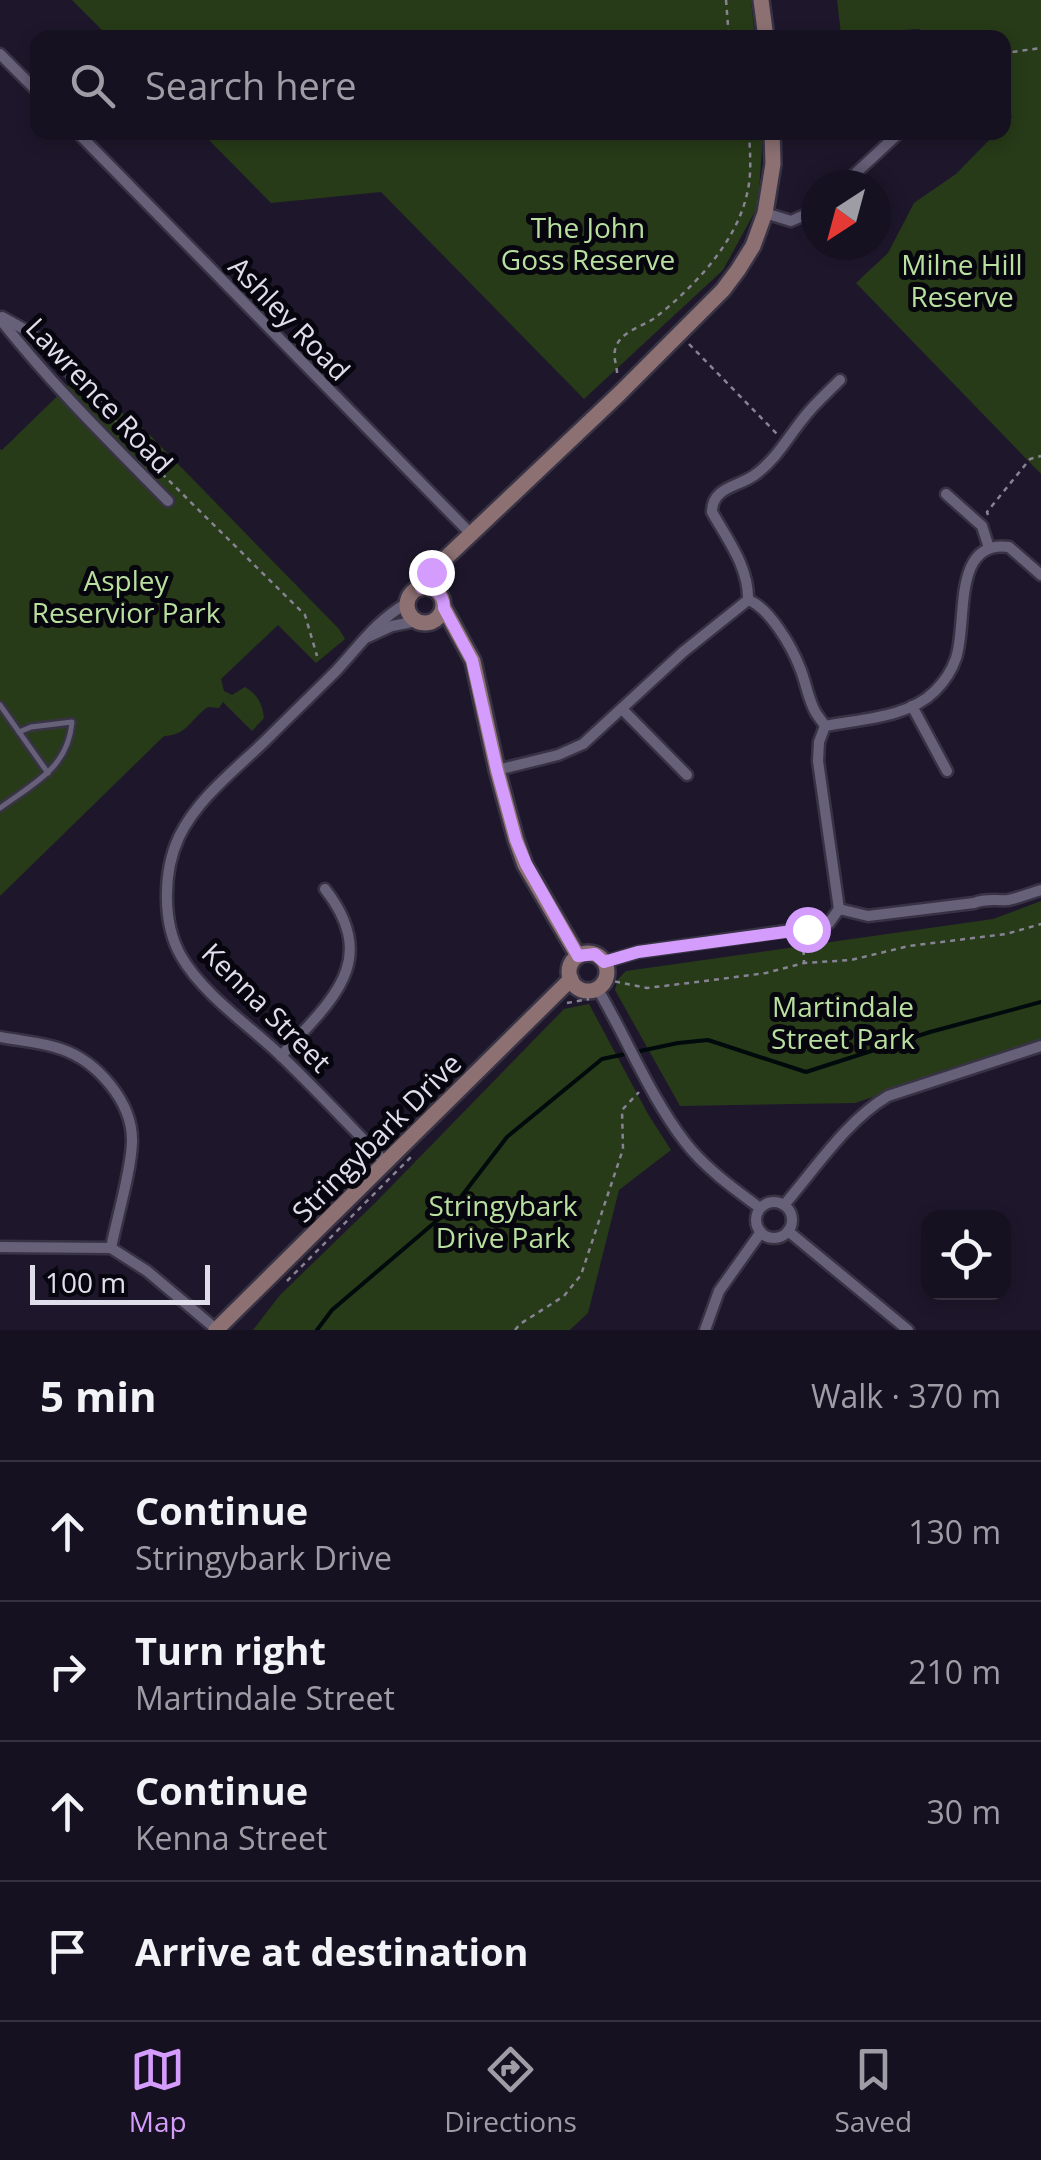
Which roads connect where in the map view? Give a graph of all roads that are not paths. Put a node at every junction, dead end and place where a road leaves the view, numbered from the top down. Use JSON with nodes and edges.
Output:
{"nodes":[{"id":1,"x":762,"y":0,"type":"edge"},
{"id":2,"x":765,"y":30,"type":"edge"},
{"id":3,"x":0,"y":54,"type":"edge"},
{"id":4,"x":30,"y":84,"type":"edge"},
{"id":5,"x":85,"y":140,"type":"edge"},
{"id":6,"x":772,"y":140,"type":"edge"},
{"id":7,"x":891,"y":140,"type":"edge"},
{"id":8,"x":859,"y":170,"type":"edge"},
{"id":9,"x":766,"y":213,"type":"junction"},
{"id":10,"x":801,"y":217,"type":"edge"},
{"id":11,"x":0,"y":318,"type":"edge"},
{"id":12,"x":840,"y":380,"type":"dead end"},
{"id":13,"x":109,"y":412,"type":"road end"},
{"id":14,"x":946,"y":494,"type":"dead end"},
{"id":15,"x":168,"y":501,"type":"dead end"},
{"id":16,"x":472,"y":535,"type":"junction"},
{"id":17,"x":989,"y":548,"type":"junction"},
{"id":18,"x":446,"y":560,"type":"junction"},
{"id":19,"x":1041,"y":574,"type":"edge"},
{"id":20,"x":421,"y":588,"type":"junction"},
{"id":21,"x":441,"y":600,"type":"junction"},
{"id":22,"x":748,"y":600,"type":"junction"},
{"id":23,"x":407,"y":603,"type":"junction"},
{"id":24,"x":425,"y":622,"type":"junction"},
{"id":25,"x":367,"y":638,"type":"junction"},
{"id":26,"x":472,"y":660,"type":"junction"},
{"id":27,"x":0,"y":705,"type":"edge"},
{"id":28,"x":912,"y":706,"type":"junction"},
{"id":29,"x":622,"y":708,"type":"junction"},
{"id":30,"x":825,"y":726,"type":"junction"},
{"id":31,"x":19,"y":732,"type":"junction"},
{"id":32,"x":497,"y":770,"type":"junction"},
{"id":33,"x":947,"y":771,"type":"dead end"},
{"id":34,"x":48,"y":773,"type":"junction"},
{"id":35,"x":686,"y":775,"type":"dead end"},
{"id":36,"x":0,"y":808,"type":"edge"},
{"id":37,"x":325,"y":889,"type":"dead end"},
{"id":38,"x":1041,"y":890,"type":"edge"},
{"id":39,"x":839,"y":910,"type":"junction"},
{"id":40,"x":578,"y":956,"type":"junction"},
{"id":41,"x":604,"y":962,"type":"junction"},
{"id":42,"x":571,"y":979,"type":"junction"},
{"id":43,"x":598,"y":991,"type":"junction"},
{"id":44,"x":0,"y":1037,"type":"edge"},
{"id":45,"x":1041,"y":1046,"type":"edge"},
{"id":46,"x":281,"y":1056,"type":"junction"},
{"id":47,"x":385,"y":1162,"type":"junction"},
{"id":48,"x":784,"y":1205,"type":"junction"},
{"id":49,"x":760,"y":1208,"type":"junction"},
{"id":50,"x":788,"y":1231,"type":"junction"},
{"id":51,"x":761,"y":1232,"type":"junction"},
{"id":52,"x":0,"y":1246,"type":"edge"},
{"id":53,"x":111,"y":1248,"type":"junction"},
{"id":54,"x":216,"y":1330,"type":"edge"},
{"id":55,"x":705,"y":1330,"type":"edge"},
{"id":56,"x":908,"y":1330,"type":"edge"}],
"edges":[{"from":1,"to":2,"type":"street"},
{"from":3,"to":4,"type":"street"},
{"from":5,"to":16,"type":"street","name":"Ashley Road"},
{"from":6,"to":9,"type":"street","name":"Kenna Street"},
{"from":7,"to":8,"type":"street"},
{"from":9,"to":10,"type":"street"},
{"from":9,"to":16,"type":"street","name":"Kenna Street"},
{"from":11,"to":13,"type":"street","name":"Lawrence Road"},
{"from":11,"to":15,"type":"street","name":"Lawrence Road"},
{"from":12,"to":22,"type":"street"},
{"from":14,"to":17,"type":"street"},
{"from":16,"to":18,"type":"street","name":"Kenna Street"},
{"from":17,"to":19,"type":"street"},
{"from":17,"to":28,"type":"street"},
{"from":18,"to":20,"type":"street","name":"Kenna Street"},
{"from":18,"to":21,"type":"street"},
{"from":20,"to":21,"type":"street"},
{"from":20,"to":23,"type":"street","name":"Kenna Street"},
{"from":21,"to":24,"type":"street"},
{"from":21,"to":26,"type":"street"},
{"from":22,"to":29,"type":"street"},
{"from":22,"to":30,"type":"street"},
{"from":23,"to":24,"type":"street"},
{"from":23,"to":25,"type":"street","name":"Kenna Street"},
{"from":24,"to":25,"type":"street","name":"Kenna Street"},
{"from":24,"to":26,"type":"street"},
{"from":25,"to":46,"type":"street","name":"Kenna Street"},
{"from":26,"to":32,"type":"street"},
{"from":27,"to":31,"type":"lane"},
{"from":28,"to":30,"type":"street"},
{"from":28,"to":33,"type":"street"},
{"from":29,"to":32,"type":"street"},
{"from":29,"to":35,"type":"street"},
{"from":30,"to":39,"type":"street"},
{"from":31,"to":34,"type":"lane"},
{"from":31,"to":34,"type":"lane"},
{"from":32,"to":40,"type":"street"},
{"from":34,"to":36,"type":"lane"},
{"from":37,"to":46,"type":"street"},
{"from":38,"to":39,"type":"street"},
{"from":39,"to":41,"type":"street"},
{"from":40,"to":41,"type":"street"},
{"from":40,"to":42,"type":"street","name":"Stringybark Drive"},
{"from":41,"to":43,"type":"street"},
{"from":42,"to":43,"type":"street"},
{"from":42,"to":47,"type":"street","name":"Stringybark Drive"},
{"from":43,"to":49,"type":"street"},
{"from":44,"to":53,"type":"street"},
{"from":45,"to":48,"type":"street"},
{"from":46,"to":47,"type":"street","name":"Kenna Street"},
{"from":47,"to":54,"type":"street","name":"Stringybark Drive"},
{"from":48,"to":49,"type":"street"},
{"from":48,"to":50,"type":"street"},
{"from":49,"to":51,"type":"street"},
{"from":50,"to":51,"type":"street"},
{"from":50,"to":56,"type":"street"},
{"from":51,"to":55,"type":"street"},
{"from":52,"to":53,"type":"street"},
{"from":53,"to":54,"type":"street"}]}
